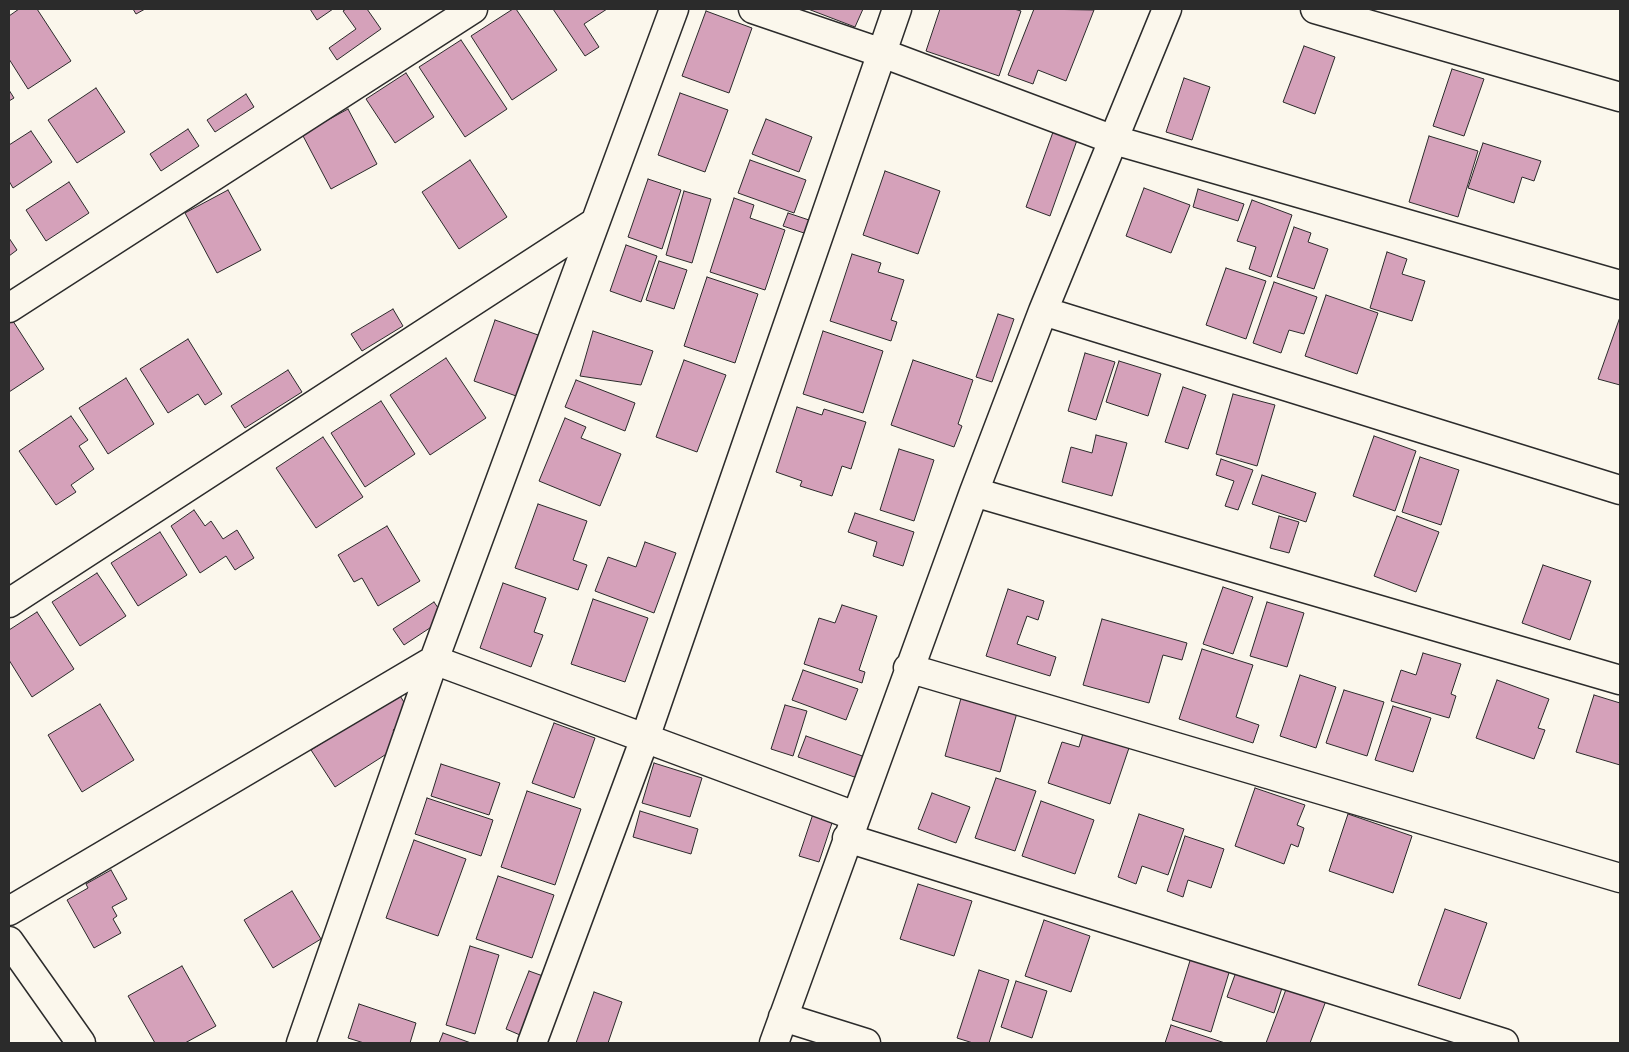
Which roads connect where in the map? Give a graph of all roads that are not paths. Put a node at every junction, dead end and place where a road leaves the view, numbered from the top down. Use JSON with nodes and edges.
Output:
{"nodes":[{"id":1,"x":473,"y":9,"type":"edge"},
{"id":2,"x":674,"y":9,"type":"edge"},
{"id":3,"x":753,"y":9,"type":"edge"},
{"id":4,"x":897,"y":9,"type":"edge"},
{"id":5,"x":1167,"y":9,"type":"edge"},
{"id":6,"x":1315,"y":9,"type":"edge"},
{"id":7,"x":882,"y":53,"type":"junction"},
{"id":8,"x":1620,"y":97,"type":"edge"},
{"id":9,"x":1114,"y":140,"type":"junction"},
{"id":10,"x":594,"y":223,"type":"junction"},
{"id":11,"x":1620,"y":285,"type":"edge"},
{"id":12,"x":9,"y":308,"type":"edge"},
{"id":13,"x":1043,"y":312,"type":"junction"},
{"id":14,"x":1620,"y":490,"type":"edge"},
{"id":15,"x":974,"y":492,"type":"junction"},
{"id":16,"x":9,"y":603,"type":"edge"},
{"id":17,"x":434,"y":660,"type":"junction"},
{"id":18,"x":908,"y":668,"type":"junction"},
{"id":19,"x":1620,"y":680,"type":"edge"},
{"id":20,"x":645,"y":738,"type":"junction"},
{"id":21,"x":851,"y":827,"type":"junction"},
{"id":22,"x":1620,"y":878,"type":"edge"},
{"id":23,"x":9,"y":911,"type":"edge"},
{"id":24,"x":9,"y":941,"type":"edge"},
{"id":25,"x":783,"y":1017,"type":"junction"},
{"id":26,"x":81,"y":1043,"type":"edge"},
{"id":27,"x":301,"y":1043,"type":"edge"},
{"id":28,"x":532,"y":1043,"type":"edge"},
{"id":29,"x":774,"y":1043,"type":"edge"},
{"id":30,"x":866,"y":1043,"type":"edge"},
{"id":31,"x":1504,"y":1043,"type":"edge"}],
"edges":[{"from":1,"to":12,"type":"street"},
{"from":2,"to":10,"type":"street"},
{"from":3,"to":7,"type":"street"},
{"from":4,"to":7,"type":"street"},
{"from":5,"to":9,"type":"street"},
{"from":6,"to":8,"type":"street"},
{"from":7,"to":9,"type":"street"},
{"from":7,"to":20,"type":"street"},
{"from":9,"to":11,"type":"street"},
{"from":9,"to":13,"type":"street"},
{"from":10,"to":16,"type":"street"},
{"from":10,"to":17,"type":"street"},
{"from":13,"to":14,"type":"street"},
{"from":13,"to":15,"type":"street"},
{"from":15,"to":18,"type":"street"},
{"from":15,"to":19,"type":"street"},
{"from":17,"to":20,"type":"street"},
{"from":17,"to":23,"type":"street"},
{"from":17,"to":27,"type":"street"},
{"from":18,"to":21,"type":"street"},
{"from":18,"to":22,"type":"street"},
{"from":20,"to":21,"type":"street"},
{"from":20,"to":28,"type":"street"},
{"from":21,"to":25,"type":"street"},
{"from":21,"to":31,"type":"street"},
{"from":24,"to":26,"type":"street"},
{"from":25,"to":29,"type":"street"},
{"from":25,"to":30,"type":"street"}]}
